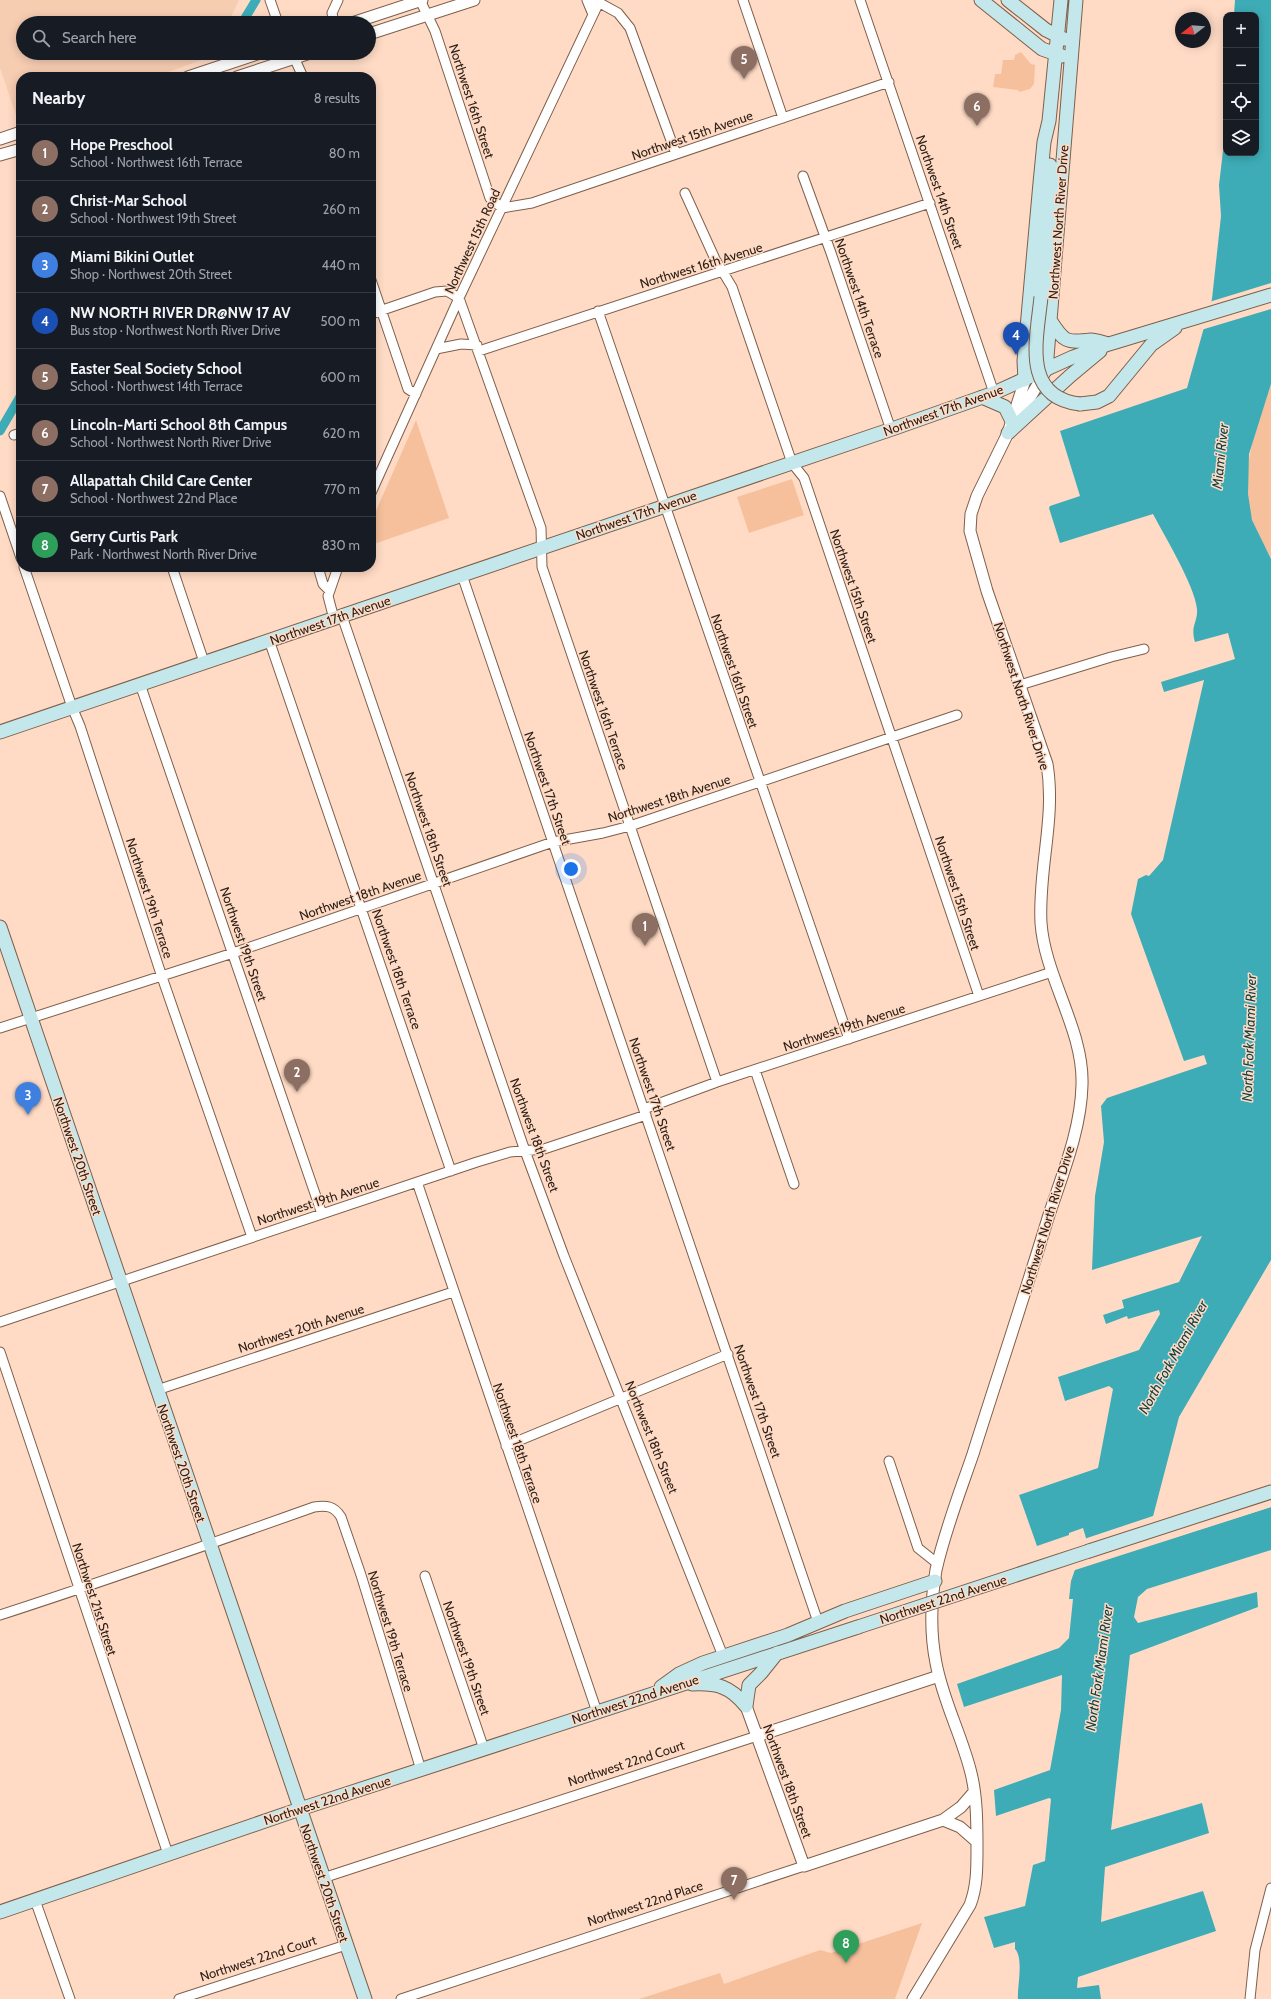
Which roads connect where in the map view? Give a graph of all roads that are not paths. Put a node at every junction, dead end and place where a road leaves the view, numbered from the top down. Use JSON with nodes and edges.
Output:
{"nodes":[{"id":1,"x":270,"y":0,"type":"edge"},
{"id":2,"x":338,"y":0,"type":"edge"},
{"id":3,"x":421,"y":0,"type":"edge"},
{"id":4,"x":474,"y":0,"type":"edge"},
{"id":5,"x":596,"y":0,"type":"edge"},
{"id":6,"x":743,"y":0,"type":"edge"},
{"id":7,"x":860,"y":0,"type":"edge"},
{"id":8,"x":981,"y":0,"type":"edge"},
{"id":9,"x":1008,"y":0,"type":"edge"},
{"id":10,"x":1061,"y":0,"type":"edge"},
{"id":11,"x":1076,"y":0,"type":"edge"},
{"id":12,"x":593,"y":12,"type":"joint"},
{"id":13,"x":427,"y":15,"type":"junction"},
{"id":14,"x":276,"y":16,"type":"edge"},
{"id":15,"x":333,"y":16,"type":"edge"},
{"id":16,"x":373,"y":16,"type":"edge"},
{"id":17,"x":376,"y":32,"type":"edge"},
{"id":18,"x":1057,"y":35,"type":"junction"},
{"id":19,"x":1072,"y":43,"type":"junction"},
{"id":20,"x":1055,"y":54,"type":"junction"},
{"id":21,"x":1071,"y":59,"type":"junction"},
{"id":22,"x":239,"y":60,"type":"edge"},
{"id":23,"x":283,"y":60,"type":"edge"},
{"id":24,"x":296,"y":60,"type":"edge"},
{"id":25,"x":203,"y":72,"type":"edge"},
{"id":26,"x":251,"y":72,"type":"edge"},
{"id":27,"x":301,"y":72,"type":"edge"},
{"id":28,"x":889,"y":82,"type":"junction"},
{"id":29,"x":783,"y":118,"type":"junction"},
{"id":30,"x":1049,"y":121,"type":"junction"},
{"id":31,"x":16,"y":134,"type":"edge"},
{"id":32,"x":0,"y":139,"type":"edge"},
{"id":33,"x":16,"y":150,"type":"edge"},
{"id":34,"x":676,"y":154,"type":"junction"},
{"id":35,"x":0,"y":155,"type":"edge"},
{"id":36,"x":803,"y":176,"type":"dead end"},
{"id":37,"x":685,"y":193,"type":"dead end"},
{"id":38,"x":930,"y":203,"type":"junction"},
{"id":39,"x":502,"y":208,"type":"junction"},
{"id":40,"x":825,"y":239,"type":"junction"},
{"id":41,"x":723,"y":272,"type":"junction"},
{"id":42,"x":376,"y":295,"type":"edge"},
{"id":43,"x":1271,"y":295,"type":"edge"},
{"id":44,"x":459,"y":298,"type":"junction"},
{"id":45,"x":381,"y":310,"type":"junction"},
{"id":46,"x":598,"y":310,"type":"junction"},
{"id":47,"x":376,"y":312,"type":"edge"},
{"id":48,"x":1050,"y":320,"type":"junction"},
{"id":49,"x":1186,"y":322,"type":"junction"},
{"id":50,"x":1109,"y":344,"type":"junction"},
{"id":51,"x":478,"y":348,"type":"junction"},
{"id":52,"x":436,"y":349,"type":"junction"},
{"id":53,"x":1046,"y":370,"type":"junction"},
{"id":54,"x":1025,"y":380,"type":"junction"},
{"id":55,"x":416,"y":394,"type":"junction"},
{"id":56,"x":988,"y":395,"type":"junction"},
{"id":57,"x":1010,"y":428,"type":"junction"},
{"id":58,"x":890,"y":430,"type":"junction"},
{"id":59,"x":792,"y":462,"type":"junction"},
{"id":60,"x":376,"y":482,"type":"edge"},
{"id":61,"x":0,"y":496,"type":"edge"},
{"id":62,"x":665,"y":506,"type":"junction"},
{"id":63,"x":16,"y":543,"type":"edge"},
{"id":64,"x":541,"y":547,"type":"junction"},
{"id":65,"x":26,"y":572,"type":"edge"},
{"id":66,"x":174,"y":572,"type":"edge"},
{"id":67,"x":319,"y":572,"type":"edge"},
{"id":68,"x":336,"y":572,"type":"edge"},
{"id":69,"x":462,"y":575,"type":"junction"},
{"id":70,"x":329,"y":590,"type":"junction"},
{"id":71,"x":338,"y":617,"type":"junction"},
{"id":72,"x":269,"y":640,"type":"junction"},
{"id":73,"x":1144,"y":650,"type":"dead end"},
{"id":74,"x":204,"y":662,"type":"junction"},
{"id":75,"x":140,"y":684,"type":"junction"},
{"id":76,"x":1020,"y":685,"type":"junction"},
{"id":77,"x":72,"y":707,"type":"junction"},
{"id":78,"x":957,"y":715,"type":"dead end"},
{"id":79,"x":0,"y":732,"type":"edge"},
{"id":80,"x":892,"y":736,"type":"junction"},
{"id":81,"x":760,"y":781,"type":"junction"},
{"id":82,"x":630,"y":826,"type":"junction"},
{"id":83,"x":553,"y":842,"type":"junction"},
{"id":84,"x":432,"y":884,"type":"junction"},
{"id":85,"x":362,"y":909,"type":"junction"},
{"id":86,"x":0,"y":927,"type":"edge"},
{"id":87,"x":233,"y":953,"type":"junction"},
{"id":88,"x":1052,"y":972,"type":"junction"},
{"id":89,"x":162,"y":976,"type":"junction"},
{"id":90,"x":979,"y":996,"type":"junction"},
{"id":91,"x":31,"y":1018,"type":"junction"},
{"id":92,"x":0,"y":1028,"type":"edge"},
{"id":93,"x":849,"y":1039,"type":"junction"},
{"id":94,"x":755,"y":1070,"type":"junction"},
{"id":95,"x":717,"y":1082,"type":"junction"},
{"id":96,"x":645,"y":1112,"type":"junction"},
{"id":97,"x":525,"y":1151,"type":"junction"},
{"id":98,"x":451,"y":1171,"type":"junction"},
{"id":99,"x":417,"y":1182,"type":"junction"},
{"id":100,"x":794,"y":1184,"type":"dead end"},
{"id":101,"x":322,"y":1214,"type":"junction"},
{"id":102,"x":252,"y":1237,"type":"junction"},
{"id":103,"x":120,"y":1281,"type":"junction"},
{"id":104,"x":453,"y":1292,"type":"junction"},
{"id":105,"x":0,"y":1322,"type":"edge"},
{"id":106,"x":0,"y":1352,"type":"edge"},
{"id":107,"x":728,"y":1354,"type":"junction"},
{"id":108,"x":157,"y":1390,"type":"junction"},
{"id":109,"x":621,"y":1398,"type":"junction"},
{"id":110,"x":506,"y":1446,"type":"junction"},
{"id":111,"x":889,"y":1461,"type":"dead end"},
{"id":112,"x":1271,"y":1492,"type":"edge"},
{"id":113,"x":209,"y":1544,"type":"junction"},
{"id":114,"x":938,"y":1564,"type":"junction"},
{"id":115,"x":425,"y":1576,"type":"dead end"},
{"id":116,"x":934,"y":1581,"type":"junction"},
{"id":117,"x":79,"y":1590,"type":"junction"},
{"id":118,"x":0,"y":1615,"type":"edge"},
{"id":119,"x":818,"y":1622,"type":"junction"},
{"id":120,"x":778,"y":1653,"type":"junction"},
{"id":121,"x":723,"y":1656,"type":"junction"},
{"id":122,"x":939,"y":1676,"type":"junction"},
{"id":123,"x":680,"y":1685,"type":"junction"},
{"id":124,"x":651,"y":1694,"type":"junction"},
{"id":125,"x":746,"y":1706,"type":"junction"},
{"id":126,"x":597,"y":1712,"type":"junction"},
{"id":127,"x":757,"y":1736,"type":"junction"},
{"id":128,"x":484,"y":1749,"type":"junction"},
{"id":129,"x":421,"y":1770,"type":"junction"},
{"id":130,"x":974,"y":1792,"type":"junction"},
{"id":131,"x":300,"y":1809,"type":"junction"},
{"id":132,"x":943,"y":1820,"type":"junction"},
{"id":133,"x":977,"y":1842,"type":"junction"},
{"id":134,"x":168,"y":1854,"type":"junction"},
{"id":135,"x":804,"y":1866,"type":"junction"},
{"id":136,"x":323,"y":1878,"type":"junction"},
{"id":137,"x":1271,"y":1888,"type":"edge"},
{"id":138,"x":35,"y":1900,"type":"junction"},
{"id":139,"x":0,"y":1912,"type":"edge"},
{"id":140,"x":346,"y":1944,"type":"junction"},
{"id":141,"x":70,"y":1999,"type":"edge"},
{"id":142,"x":179,"y":1999,"type":"edge"},
{"id":143,"x":365,"y":1999,"type":"edge"},
{"id":144,"x":401,"y":1999,"type":"edge"},
{"id":145,"x":913,"y":1999,"type":"edge"},
{"id":146,"x":1250,"y":1999,"type":"edge"}],
"edges":[{"from":1,"to":14,"type":"street"},
{"from":2,"to":15,"type":"street"},
{"from":3,"to":13,"type":"street","name":"Northwest 16th Street"},
{"from":3,"to":16,"type":"street"},
{"from":4,"to":13,"type":"street"},
{"from":5,"to":12,"type":"street"},
{"from":5,"to":34,"type":"street"},
{"from":6,"to":29,"type":"street"},
{"from":7,"to":28,"type":"street","name":"Northwest 14th Street"},
{"from":8,"to":20,"type":"main road"},
{"from":9,"to":18,"type":"main road"},
{"from":10,"to":18,"type":"main road","name":"Northwest North River Drive"},
{"from":11,"to":19,"type":"main road","name":"Northwest North River Drive"},
{"from":12,"to":39,"type":"street","name":"Northwest 15th Road"},
{"from":13,"to":17,"type":"street"},
{"from":13,"to":39,"type":"street","name":"Northwest 16th Street"},
{"from":18,"to":19,"type":"main road"},
{"from":18,"to":20,"type":"main road","name":"Northwest North River Drive"},
{"from":19,"to":21,"type":"main road","name":"Northwest North River Drive"},
{"from":20,"to":21,"type":"main road"},
{"from":20,"to":30,"type":"main road","name":"Northwest North River Drive"},
{"from":21,"to":48,"type":"main road","name":"Northwest North River Drive"},
{"from":22,"to":25,"type":"street"},
{"from":23,"to":26,"type":"street"},
{"from":24,"to":27,"type":"street"},
{"from":28,"to":29,"type":"street","name":"Northwest 15th Avenue"},
{"from":28,"to":38,"type":"street","name":"Northwest 14th Street"},
{"from":29,"to":34,"type":"street","name":"Northwest 15th Avenue"},
{"from":30,"to":49,"type":"main road","bridge":true},
{"from":30,"to":54,"type":"main road","name":"Northwest North River Drive"},
{"from":31,"to":32,"type":"street"},
{"from":33,"to":35,"type":"street"},
{"from":34,"to":39,"type":"street","name":"Northwest 15th Avenue"},
{"from":36,"to":40,"type":"street","name":"Northwest 14th Terrace"},
{"from":37,"to":41,"type":"street","name":"Northwest 15th Street"},
{"from":38,"to":40,"type":"street","name":"Northwest 16th Avenue"},
{"from":38,"to":56,"type":"street","name":"Northwest 14th Street"},
{"from":39,"to":44,"type":"street","name":"Northwest 15th Road"},
{"from":40,"to":41,"type":"street","name":"Northwest 16th Avenue"},
{"from":40,"to":58,"type":"street","name":"Northwest 14th Terrace"},
{"from":41,"to":46,"type":"street","name":"Northwest 16th Avenue"},
{"from":41,"to":59,"type":"street","name":"Northwest 15th Street"},
{"from":42,"to":45,"type":"street"},
{"from":43,"to":49,"type":"main road","name":"Northwest 17th Avenue"},
{"from":44,"to":45,"type":"street"},
{"from":44,"to":51,"type":"street","name":"Northwest 16th Terrace"},
{"from":44,"to":52,"type":"street","name":"Northwest 15th Road"},
{"from":45,"to":47,"type":"street"},
{"from":45,"to":55,"type":"street"},
{"from":46,"to":51,"type":"street","name":"Northwest 16th Avenue"},
{"from":46,"to":62,"type":"street","name":"Northwest 16th Street"},
{"from":48,"to":50,"type":"main road"},
{"from":48,"to":53,"type":"main road","name":"Northwest North River Drive"},
{"from":49,"to":50,"type":"main road","name":"Northwest 17th Avenue"},
{"from":50,"to":53,"type":"main road","name":"Northwest 17th Avenue"},
{"from":50,"to":57,"type":"main road"},
{"from":51,"to":52,"type":"street"},
{"from":51,"to":64,"type":"street","name":"Northwest 16th Terrace"},
{"from":52,"to":55,"type":"street","name":"Northwest 15th Road"},
{"from":53,"to":54,"type":"main road","name":"Northwest 17th Avenue"},
{"from":53,"to":57,"type":"street","name":"Northwest North River Drive"},
{"from":54,"to":56,"type":"main road","name":"Northwest 17th Avenue"},
{"from":54,"to":57,"type":"street","name":"Northwest North River Drive"},
{"from":55,"to":60,"type":"street","name":"Northwest 15th Road"},
{"from":56,"to":57,"type":"main road"},
{"from":56,"to":58,"type":"main road","name":"Northwest 17th Avenue"},
{"from":57,"to":76,"type":"street","name":"Northwest North River Drive"},
{"from":58,"to":59,"type":"main road","name":"Northwest 17th Avenue"},
{"from":59,"to":62,"type":"main road","name":"Northwest 17th Avenue"},
{"from":59,"to":80,"type":"street","name":"Northwest 15th Street"},
{"from":61,"to":63,"type":"street"},
{"from":62,"to":64,"type":"main road","name":"Northwest 17th Avenue"},
{"from":62,"to":81,"type":"street","name":"Northwest 16th Street"},
{"from":64,"to":69,"type":"main road","name":"Northwest 17th Avenue"},
{"from":64,"to":82,"type":"street","name":"Northwest 16th Terrace"},
{"from":65,"to":77,"type":"street","name":"Northwest 19th Terrace"},
{"from":66,"to":74,"type":"street"},
{"from":67,"to":70,"type":"street"},
{"from":68,"to":70,"type":"street"},
{"from":69,"to":71,"type":"main road","name":"Northwest 17th Avenue"},
{"from":69,"to":83,"type":"street","name":"Northwest 17th Street"},
{"from":70,"to":71,"type":"street"},
{"from":71,"to":72,"type":"main road","name":"Northwest 17th Avenue"},
{"from":71,"to":84,"type":"street","name":"Northwest 18th Street"},
{"from":72,"to":74,"type":"main road","name":"Northwest 17th Avenue"},
{"from":72,"to":85,"type":"street","name":"Northwest 18th Terrace"},
{"from":73,"to":76,"type":"street"},
{"from":74,"to":75,"type":"main road","name":"Northwest 17th Avenue"},
{"from":75,"to":77,"type":"main road","name":"Northwest 17th Avenue"},
{"from":75,"to":87,"type":"street","name":"Northwest 19th Street"},
{"from":76,"to":88,"type":"street","name":"Northwest North River Drive"},
{"from":77,"to":79,"type":"main road","name":"Northwest 17th Avenue"},
{"from":77,"to":89,"type":"street","name":"Northwest 19th Terrace"},
{"from":78,"to":80,"type":"street","name":"Northwest 18th Avenue"},
{"from":80,"to":81,"type":"street","name":"Northwest 18th Avenue"},
{"from":80,"to":90,"type":"street","name":"Northwest 15th Street"},
{"from":81,"to":82,"type":"street","name":"Northwest 18th Avenue"},
{"from":81,"to":93,"type":"street","name":"Northwest 16th Street"},
{"from":82,"to":83,"type":"street","name":"Northwest 18th Avenue"},
{"from":82,"to":95,"type":"street","name":"Northwest 16th Terrace"},
{"from":83,"to":84,"type":"street","name":"Northwest 18th Avenue"},
{"from":83,"to":96,"type":"street","name":"Northwest 17th Street"},
{"from":84,"to":85,"type":"street","name":"Northwest 18th Avenue"},
{"from":84,"to":97,"type":"street","name":"Northwest 18th Street"},
{"from":85,"to":87,"type":"street","name":"Northwest 18th Avenue"},
{"from":85,"to":98,"type":"street","name":"Northwest 18th Terrace"},
{"from":86,"to":91,"type":"main road","name":"Northwest 20th Street"},
{"from":87,"to":89,"type":"street","name":"Northwest 18th Avenue"},
{"from":87,"to":101,"type":"street","name":"Northwest 19th Street"},
{"from":88,"to":90,"type":"street","name":"Northwest 19th Avenue"},
{"from":88,"to":114,"type":"street","name":"Northwest North River Drive"},
{"from":89,"to":91,"type":"street","name":"Northwest 18th Avenue"},
{"from":89,"to":102,"type":"street","name":"Northwest 19th Terrace"},
{"from":90,"to":93,"type":"street","name":"Northwest 19th Avenue"},
{"from":91,"to":92,"type":"street","name":"Northwest 18th Avenue"},
{"from":91,"to":103,"type":"main road","name":"Northwest 20th Street"},
{"from":93,"to":94,"type":"street","name":"Northwest 19th Avenue"},
{"from":94,"to":95,"type":"street","name":"Northwest 19th Avenue"},
{"from":94,"to":100,"type":"street"},
{"from":95,"to":96,"type":"street","name":"Northwest 19th Avenue"},
{"from":96,"to":97,"type":"street","name":"Northwest 19th Avenue"},
{"from":96,"to":107,"type":"street","name":"Northwest 17th Street"},
{"from":97,"to":98,"type":"street","name":"Northwest 19th Avenue"},
{"from":97,"to":109,"type":"street","name":"Northwest 18th Street"},
{"from":98,"to":99,"type":"street","name":"Northwest 19th Avenue"},
{"from":99,"to":101,"type":"street","name":"Northwest 19th Avenue"},
{"from":99,"to":104,"type":"street","name":"Northwest 18th Terrace"},
{"from":101,"to":102,"type":"street","name":"Northwest 19th Avenue"},
{"from":102,"to":103,"type":"street","name":"Northwest 19th Avenue"},
{"from":103,"to":105,"type":"street","name":"Northwest 19th Avenue"},
{"from":103,"to":108,"type":"main road","name":"Northwest 20th Street"},
{"from":104,"to":108,"type":"street","name":"Northwest 20th Avenue"},
{"from":104,"to":110,"type":"street","name":"Northwest 18th Terrace"},
{"from":106,"to":117,"type":"street","name":"Northwest 21st Street"},
{"from":107,"to":109,"type":"street"},
{"from":107,"to":119,"type":"street","name":"Northwest 17th Street"},
{"from":108,"to":113,"type":"main road","name":"Northwest 20th Street"},
{"from":109,"to":110,"type":"street"},
{"from":109,"to":121,"type":"street","name":"Northwest 18th Street"},
{"from":110,"to":126,"type":"street","name":"Northwest 18th Terrace"},
{"from":111,"to":114,"type":"street"},
{"from":112,"to":120,"type":"main road","name":"Northwest 22nd Avenue","bridge":true},
{"from":113,"to":117,"type":"street"},
{"from":113,"to":129,"type":"street","name":"Northwest 19th Terrace"},
{"from":113,"to":131,"type":"main road","name":"Northwest 20th Street"},
{"from":114,"to":116,"type":"street","name":"Northwest North River Drive"},
{"from":115,"to":128,"type":"street","name":"Northwest 19th Street"},
{"from":116,"to":119,"type":"main road"},
{"from":116,"to":122,"type":"street","name":"Northwest North River Drive"},
{"from":117,"to":118,"type":"street"},
{"from":117,"to":134,"type":"street","name":"Northwest 21st Street"},
{"from":119,"to":121,"type":"main road"},
{"from":120,"to":123,"type":"main road","name":"Northwest 22nd Avenue"},
{"from":120,"to":125,"type":"main road"},
{"from":121,"to":124,"type":"main road"},
{"from":122,"to":127,"type":"street","name":"Northwest 22nd Court"},
{"from":122,"to":130,"type":"street","name":"Northwest North River Drive"},
{"from":123,"to":124,"type":"main road","name":"Northwest 22nd Avenue"},
{"from":123,"to":125,"type":"main road"},
{"from":124,"to":126,"type":"main road","name":"Northwest 22nd Avenue"},
{"from":125,"to":127,"type":"street","name":"Northwest 18th Street"},
{"from":126,"to":128,"type":"main road","name":"Northwest 22nd Avenue"},
{"from":127,"to":135,"type":"street","name":"Northwest 18th Street"},
{"from":127,"to":136,"type":"street","name":"Northwest 22nd Court"},
{"from":128,"to":129,"type":"main road","name":"Northwest 22nd Avenue"},
{"from":129,"to":131,"type":"main road","name":"Northwest 22nd Avenue"},
{"from":130,"to":132,"type":"street","name":"Northwest 22nd Place"},
{"from":130,"to":133,"type":"street","name":"Northwest North River Drive"},
{"from":131,"to":134,"type":"main road","name":"Northwest 22nd Avenue"},
{"from":131,"to":136,"type":"main road","name":"Northwest 20th Street"},
{"from":132,"to":133,"type":"street"},
{"from":132,"to":135,"type":"street","name":"Northwest 22nd Place"},
{"from":133,"to":145,"type":"street","name":"Northwest North River Drive"},
{"from":134,"to":138,"type":"main road","name":"Northwest 22nd Avenue"},
{"from":135,"to":144,"type":"street","name":"Northwest 22nd Place"},
{"from":136,"to":140,"type":"main road","name":"Northwest 20th Street"},
{"from":137,"to":146,"type":"street"},
{"from":138,"to":139,"type":"main road","name":"Northwest 22nd Avenue"},
{"from":138,"to":141,"type":"street"},
{"from":140,"to":142,"type":"street","name":"Northwest 22nd Court"},
{"from":140,"to":143,"type":"main road","name":"Northwest 20th Street"}]}
